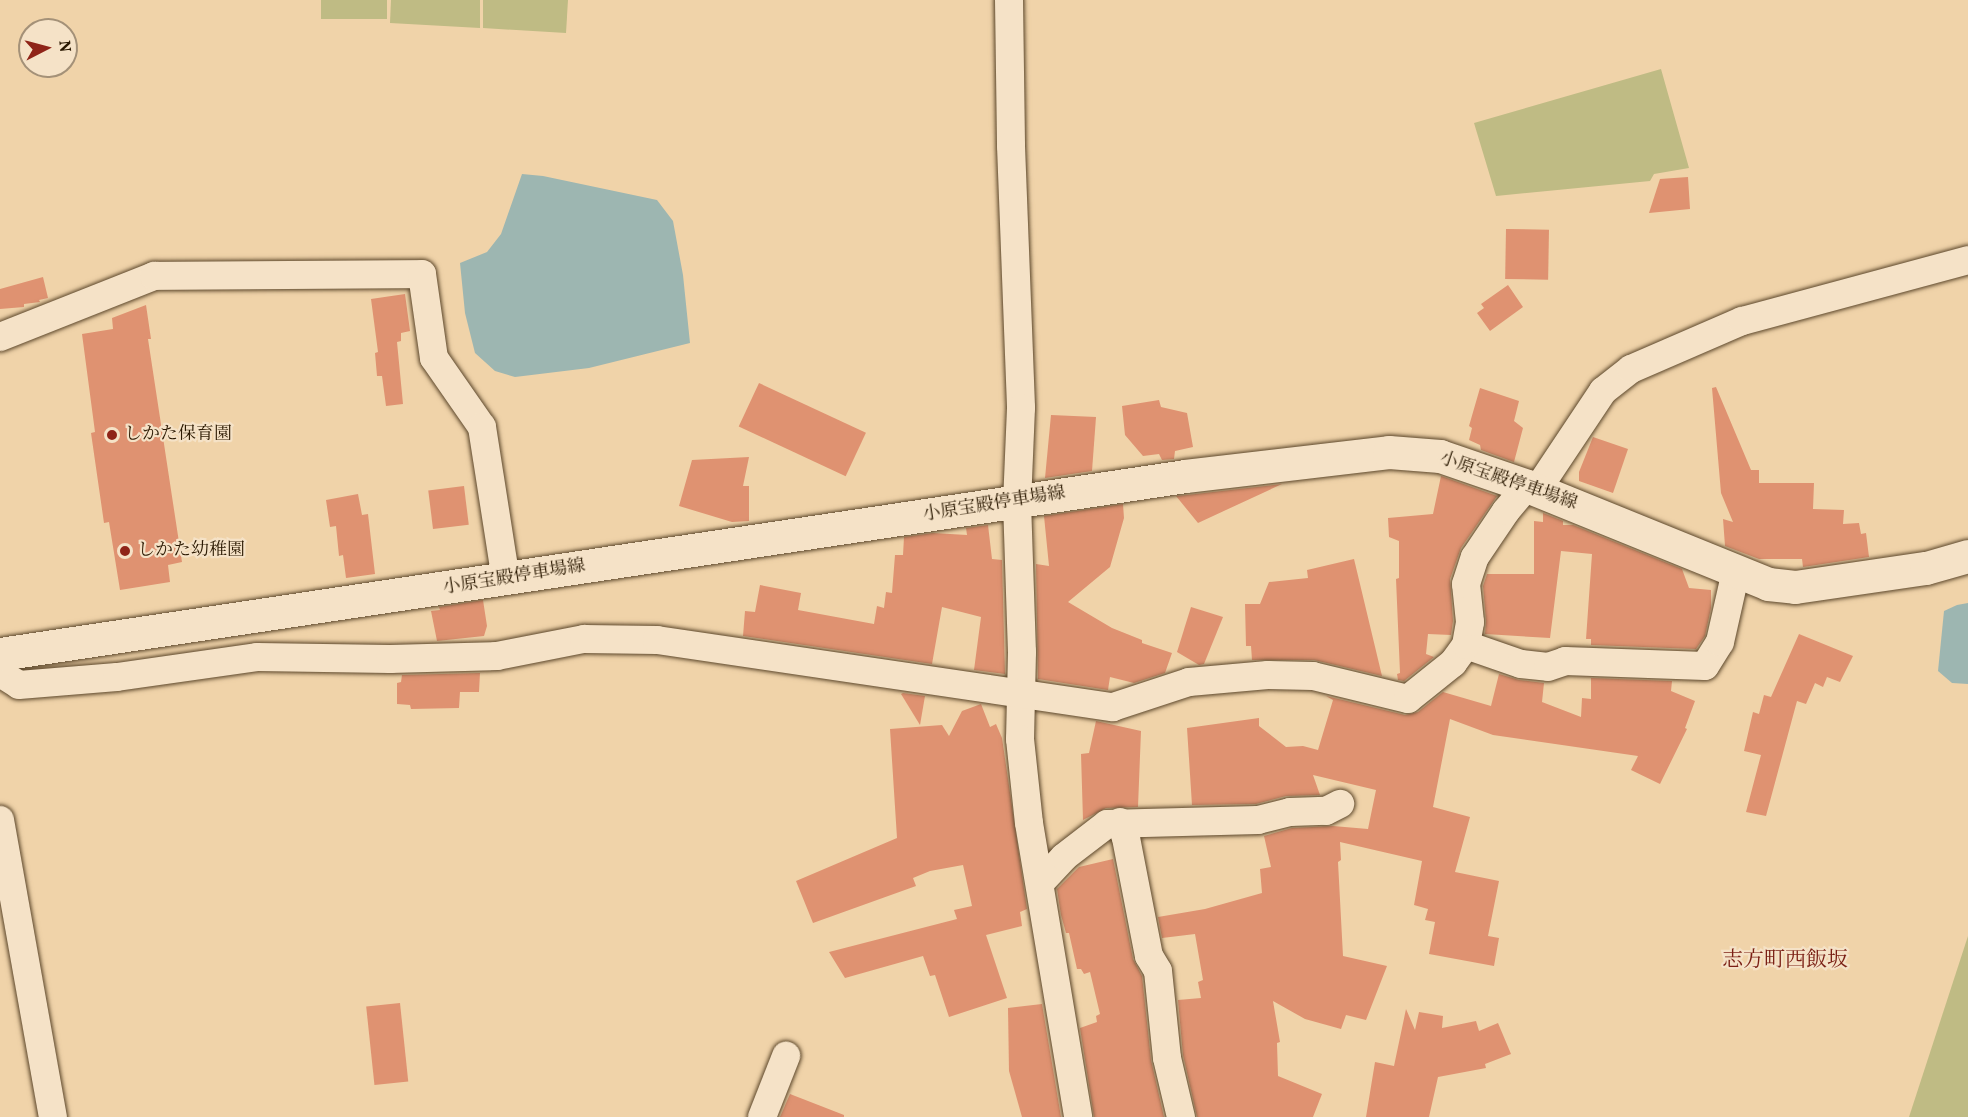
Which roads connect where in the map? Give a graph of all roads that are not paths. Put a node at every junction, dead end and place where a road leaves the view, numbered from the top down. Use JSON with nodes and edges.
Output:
{"nodes":[{"id":1,"x":1009,"y":0,"type":"edge"},
{"id":2,"x":1968,"y":260,"type":"edge"},
{"id":3,"x":0,"y":337,"type":"edge"},
{"id":4,"x":1532,"y":488,"type":"junction"},
{"id":5,"x":1017,"y":502,"type":"junction"},
{"id":6,"x":1968,"y":556,"type":"edge"},
{"id":7,"x":1736,"y":571,"type":"junction"},
{"id":8,"x":506,"y":580,"type":"junction"},
{"id":9,"x":1466,"y":645,"type":"junction"},
{"id":10,"x":0,"y":654,"type":"edge"},
{"id":11,"x":0,"y":673,"type":"edge"},
{"id":12,"x":1022,"y":692,"type":"junction"},
{"id":13,"x":1340,"y":804,"type":"dead end"},
{"id":14,"x":0,"y":820,"type":"edge"},
{"id":15,"x":1120,"y":822,"type":"junction"},
{"id":16,"x":1040,"y":883,"type":"junction"},
{"id":17,"x":786,"y":1056,"type":"dead end"},
{"id":18,"x":53,"y":1117,"type":"edge"},
{"id":19,"x":762,"y":1117,"type":"edge"},
{"id":20,"x":1078,"y":1117,"type":"edge"},
{"id":21,"x":1181,"y":1117,"type":"edge"}],
"edges":[{"from":1,"to":5,"type":"street"},
{"from":2,"to":4,"type":"street"},
{"from":3,"to":8,"type":"street"},
{"from":4,"to":5,"type":"main road","name":"小原宝殿停車場線"},
{"from":4,"to":7,"type":"main road","name":"小原宝殿停車場線"},
{"from":4,"to":9,"type":"street"},
{"from":5,"to":8,"type":"main road","name":"小原宝殿停車場線"},
{"from":5,"to":12,"type":"street"},
{"from":6,"to":7,"type":"main road","name":"小原宝殿停車場線"},
{"from":7,"to":9,"type":"street"},
{"from":8,"to":10,"type":"main road","name":"小原宝殿停車場線"},
{"from":9,"to":12,"type":"street"},
{"from":11,"to":12,"type":"street"},
{"from":12,"to":16,"type":"street"},
{"from":13,"to":15,"type":"street"},
{"from":14,"to":18,"type":"street"},
{"from":15,"to":16,"type":"street"},
{"from":15,"to":21,"type":"street"},
{"from":16,"to":20,"type":"street"},
{"from":17,"to":19,"type":"street"}]}
